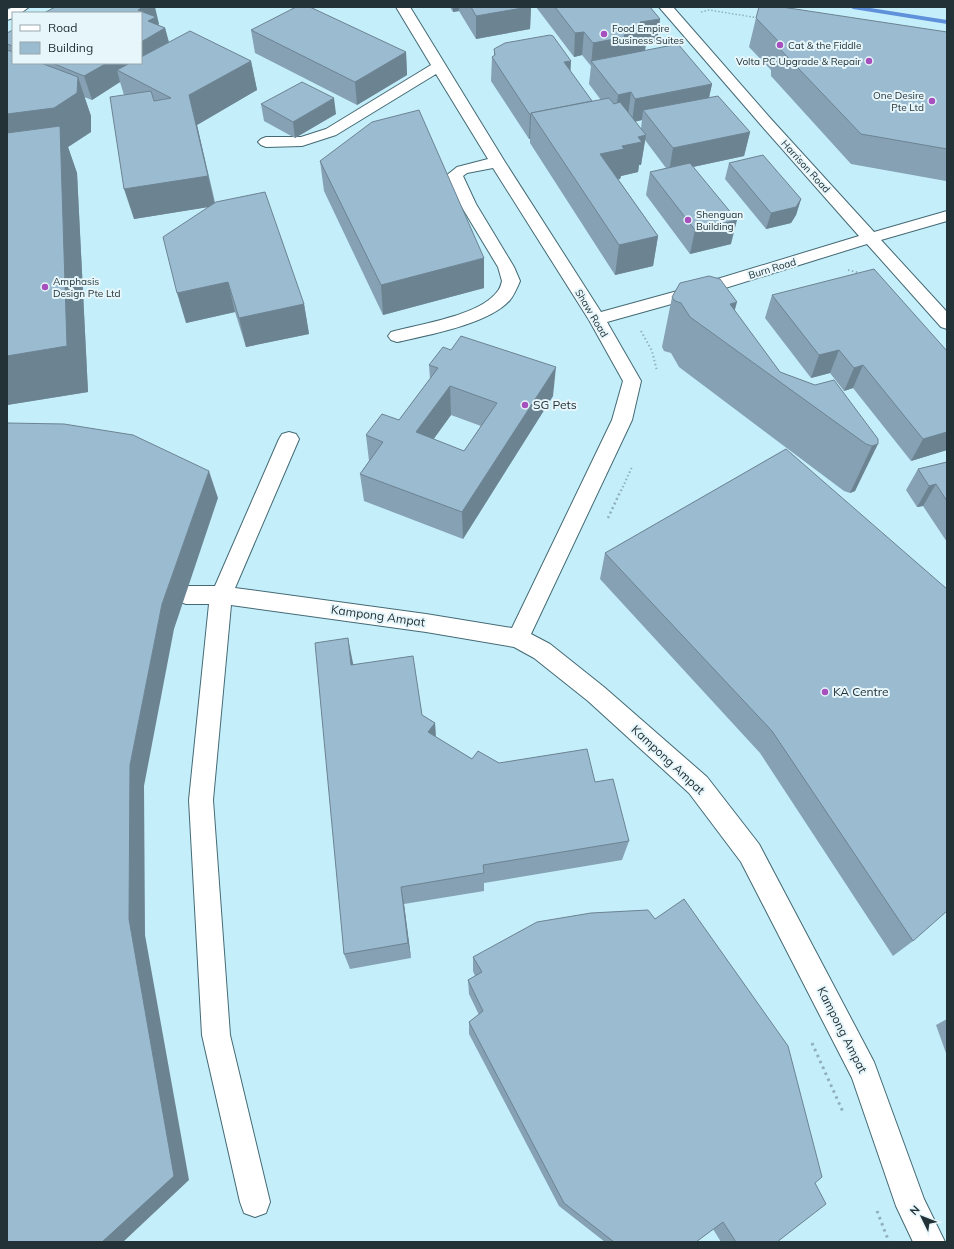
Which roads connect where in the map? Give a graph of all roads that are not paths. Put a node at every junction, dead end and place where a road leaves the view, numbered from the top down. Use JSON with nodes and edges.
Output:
{"nodes":[{"id":1,"x":403,"y":7,"type":"edge"},
{"id":2,"x":666,"y":7,"type":"edge"},
{"id":3,"x":438,"y":66,"type":"junction"},
{"id":4,"x":266,"y":142,"type":"dead end"},
{"id":5,"x":497,"y":162,"type":"junction"},
{"id":6,"x":947,"y":216,"type":"edge"},
{"id":7,"x":870,"y":238,"type":"junction"},
{"id":8,"x":597,"y":319,"type":"junction"},
{"id":9,"x":947,"y":323,"type":"edge"},
{"id":10,"x":398,"y":336,"type":"dead end"},
{"id":11,"x":289,"y":439,"type":"dead end"},
{"id":12,"x":186,"y":595,"type":"dead end"},
{"id":13,"x":221,"y":595,"type":"junction"},
{"id":14,"x":518,"y":638,"type":"junction"},
{"id":15,"x":255,"y":1202,"type":"dead end"},
{"id":16,"x":930,"y":1242,"type":"edge"}],
"edges":[{"from":1,"to":3,"type":"street","name":"Shaw Road"},
{"from":2,"to":7,"type":"street","name":"Harrison Road"},
{"from":3,"to":4,"type":"street"},
{"from":3,"to":5,"type":"street","name":"Shaw Road"},
{"from":5,"to":8,"type":"street","name":"Shaw Road"},
{"from":5,"to":10,"type":"street"},
{"from":6,"to":7,"type":"street","name":"Burn Road"},
{"from":7,"to":8,"type":"street","name":"Burn Road"},
{"from":7,"to":9,"type":"street","name":"Harrison Road"},
{"from":8,"to":14,"type":"street","name":"Shaw Road"},
{"from":11,"to":13,"type":"street"},
{"from":12,"to":13,"type":"street","name":"Kampong Ampat"},
{"from":13,"to":14,"type":"street","name":"Kampong Ampat"},
{"from":13,"to":15,"type":"street"},
{"from":14,"to":16,"type":"street","name":"Kampong Ampat"}]}
